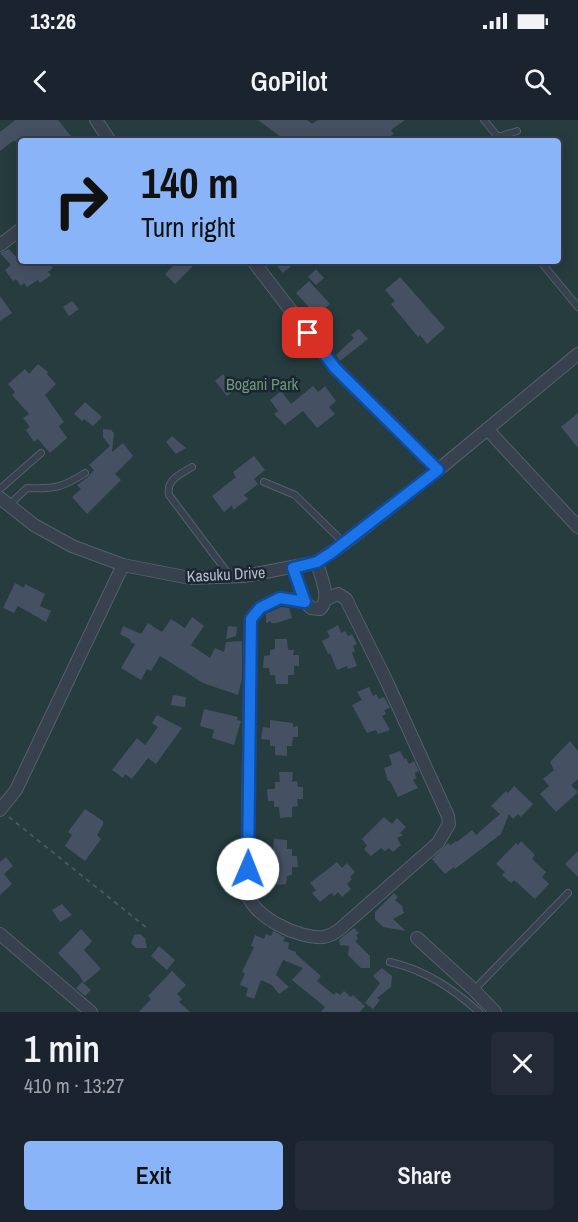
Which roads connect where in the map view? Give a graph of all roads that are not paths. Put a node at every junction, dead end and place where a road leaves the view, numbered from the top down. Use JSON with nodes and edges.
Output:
{"nodes":[{"id":1,"x":96,"y":120,"type":"edge"},
{"id":2,"x":484,"y":120,"type":"edge"},
{"id":3,"x":517,"y":131,"type":"dead end"},
{"id":4,"x":108,"y":138,"type":"edge"},
{"id":5,"x":494,"y":138,"type":"edge"},
{"id":6,"x":498,"y":138,"type":"edge"},
{"id":7,"x":18,"y":231,"type":"edge"},
{"id":8,"x":0,"y":245,"type":"edge"},
{"id":9,"x":255,"y":264,"type":"edge"},
{"id":10,"x":542,"y":264,"type":"edge"},
{"id":11,"x":578,"y":307,"type":"edge"},
{"id":12,"x":578,"y":354,"type":"edge"},
{"id":13,"x":487,"y":429,"type":"junction"},
{"id":14,"x":40,"y":453,"type":"dead end"},
{"id":15,"x":192,"y":466,"type":"dead end"},
{"id":16,"x":438,"y":470,"type":"junction"},
{"id":17,"x":85,"y":473,"type":"dead end"},
{"id":18,"x":264,"y":483,"type":"dead end"},
{"id":19,"x":0,"y":489,"type":"edge"},
{"id":20,"x":4,"y":502,"type":"edge"},
{"id":21,"x":578,"y":527,"type":"edge"},
{"id":22,"x":344,"y":544,"type":"junction"},
{"id":23,"x":317,"y":562,"type":"junction"},
{"id":24,"x":123,"y":565,"type":"junction"},
{"id":25,"x":293,"y":568,"type":"junction"},
{"id":26,"x":231,"y":577,"type":"junction"},
{"id":27,"x":327,"y":598,"type":"junction"},
{"id":28,"x":305,"y":602,"type":"junction"},
{"id":29,"x":0,"y":810,"type":"edge"},
{"id":30,"x":568,"y":893,"type":"dead end"},
{"id":31,"x":0,"y":934,"type":"edge"},
{"id":32,"x":417,"y":938,"type":"dead end"},
{"id":33,"x":390,"y":962,"type":"dead end"},
{"id":34,"x":474,"y":990,"type":"junction"},
{"id":35,"x":91,"y":1012,"type":"edge"},
{"id":36,"x":479,"y":1012,"type":"edge"},
{"id":37,"x":495,"y":1012,"type":"edge"}],
"edges":[{"from":1,"to":4,"type":"street"},
{"from":2,"to":5,"type":"lane"},
{"from":3,"to":6,"type":"lane"},
{"from":7,"to":8,"type":"street"},
{"from":9,"to":16,"type":"street"},
{"from":10,"to":11,"type":"lane"},
{"from":12,"to":13,"type":"street","name":"Kasuku Drive"},
{"from":13,"to":16,"type":"street","name":"Kasuku Drive"},
{"from":13,"to":21,"type":"street"},
{"from":14,"to":19,"type":"lane"},
{"from":15,"to":26,"type":"lane"},
{"from":16,"to":22,"type":"street","name":"Kasuku Drive"},
{"from":17,"to":20,"type":"lane"},
{"from":18,"to":22,"type":"lane"},
{"from":20,"to":24,"type":"street","name":"Kasuku Drive"},
{"from":22,"to":23,"type":"street","name":"Kasuku Drive"},
{"from":23,"to":25,"type":"street","name":"Kasuku Drive"},
{"from":23,"to":27,"type":"street"},
{"from":24,"to":26,"type":"street","name":"Kasuku Drive"},
{"from":24,"to":29,"type":"street"},
{"from":25,"to":26,"type":"street","name":"Kasuku Drive"},
{"from":25,"to":28,"type":"street"},
{"from":27,"to":28,"type":"street"},
{"from":27,"to":28,"type":"street"},
{"from":30,"to":34,"type":"lane"},
{"from":31,"to":35,"type":"street"},
{"from":32,"to":34,"type":"street"},
{"from":33,"to":36,"type":"lane"},
{"from":34,"to":37,"type":"street"}]}
